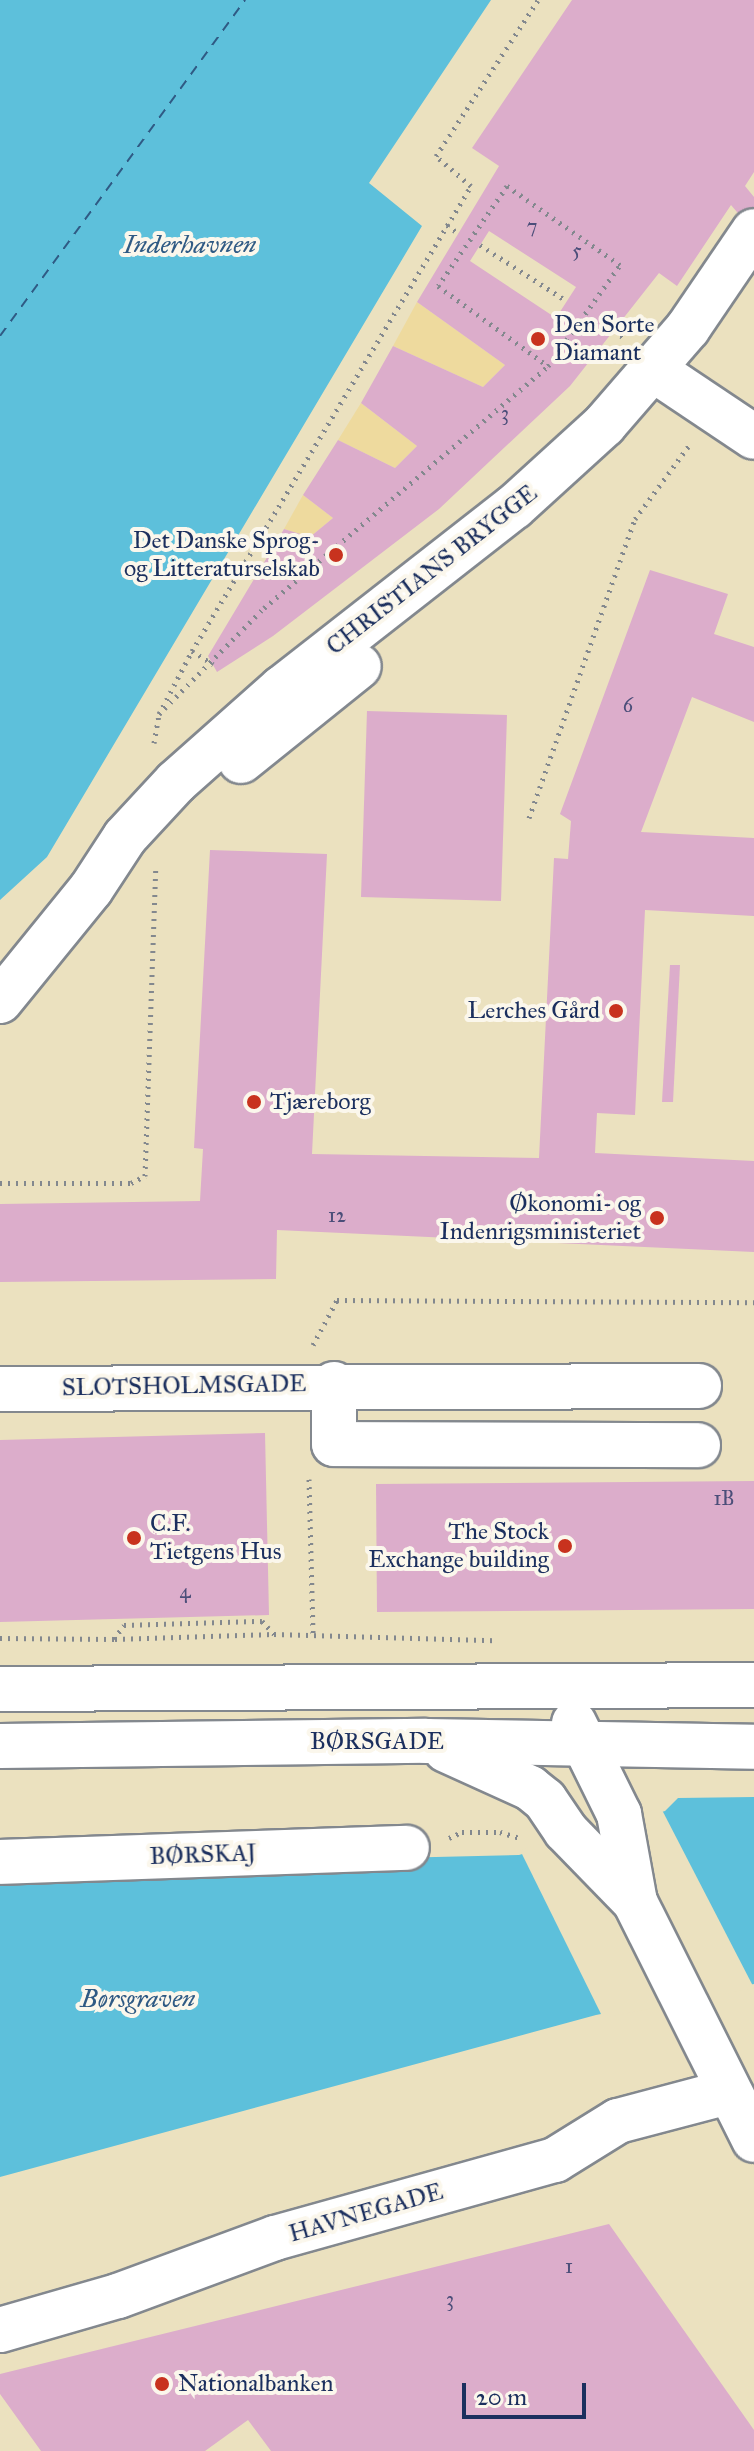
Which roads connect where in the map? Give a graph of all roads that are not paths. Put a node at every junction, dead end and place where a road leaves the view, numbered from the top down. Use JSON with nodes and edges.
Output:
{"nodes":[{"id":1,"x":754,"y":231,"type":"edge"},
{"id":2,"x":754,"y":275,"type":"edge"},
{"id":3,"x":664,"y":377,"type":"junction"},
{"id":4,"x":754,"y":437,"type":"edge"},
{"id":5,"x":91,"y":889,"type":"junction"},
{"id":6,"x":0,"y":1001,"type":"edge"},
{"id":7,"x":331,"y":1384,"type":"junction"},
{"id":8,"x":699,"y":1386,"type":"dead end"},
{"id":9,"x":0,"y":1389,"type":"edge"},
{"id":10,"x":698,"y":1445,"type":"dead end"},
{"id":11,"x":754,"y":1685,"type":"edge"},
{"id":12,"x":553,"y":1686,"type":"junction"},
{"id":13,"x":0,"y":1689,"type":"edge"},
{"id":14,"x":426,"y":1741,"type":"junction"},
{"id":15,"x":0,"y":1746,"type":"edge"},
{"id":16,"x":586,"y":1746,"type":"junction"},
{"id":17,"x":754,"y":1747,"type":"edge"},
{"id":18,"x":407,"y":1848,"type":"road end"},
{"id":19,"x":0,"y":1862,"type":"edge"},
{"id":20,"x":635,"y":1902,"type":"junction"},
{"id":21,"x":728,"y":2092,"type":"junction"},
{"id":22,"x":754,"y":2140,"type":"edge"},
{"id":23,"x":0,"y":2330,"type":"edge"}],
"edges":[{"from":1,"to":3,"type":"street","name":"CHRISTIANS BRYGGE"},
{"from":2,"to":3,"type":"street","name":"CHRISTIANS BRYGGE"},
{"from":3,"to":4,"type":"street"},
{"from":3,"to":5,"type":"street","name":"CHRISTIANS BRYGGE"},
{"from":3,"to":5,"type":"street","name":"CHRISTIANS BRYGGE"},
{"from":5,"to":6,"type":"street","name":"CHRISTIANS BRYGGE"},
{"from":7,"to":8,"type":"street","name":"SLOTSHOLMSGADE"},
{"from":7,"to":9,"type":"street","name":"SLOTSHOLMSGADE"},
{"from":7,"to":10,"type":"street"},
{"from":11,"to":12,"type":"street"},
{"from":12,"to":13,"type":"street"},
{"from":12,"to":16,"type":"street"},
{"from":14,"to":15,"type":"street","name":"BØRSGADE"},
{"from":14,"to":16,"type":"street","name":"BØRSGADE"},
{"from":14,"to":20,"type":"street"},
{"from":16,"to":17,"type":"street","name":"BØRSGADE"},
{"from":16,"to":20,"type":"street"},
{"from":18,"to":19,"type":"street","name":"BØRSKAJ"},
{"from":20,"to":21,"type":"street"},
{"from":21,"to":22,"type":"street"},
{"from":21,"to":23,"type":"street","name":"HAVNEGADE"}]}
